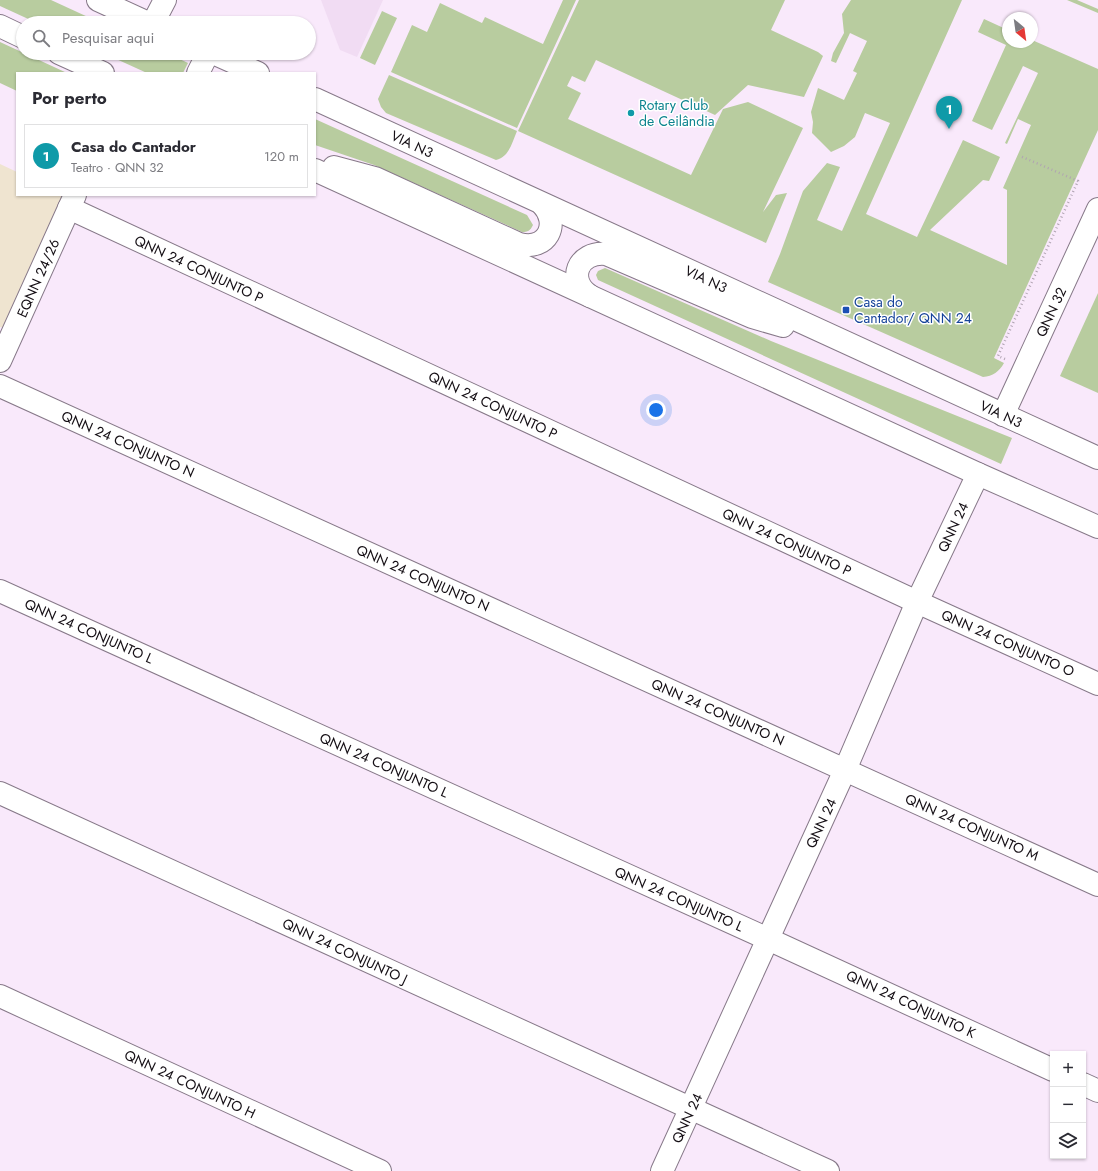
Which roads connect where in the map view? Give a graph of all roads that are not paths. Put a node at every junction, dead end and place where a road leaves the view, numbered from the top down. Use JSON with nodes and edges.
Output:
{"nodes":[{"id":1,"x":98,"y":0,"type":"edge"},
{"id":2,"x":165,"y":0,"type":"edge"},
{"id":3,"x":133,"y":16,"type":"edge"},
{"id":4,"x":157,"y":16,"type":"edge"},
{"id":5,"x":0,"y":26,"type":"edge"},
{"id":6,"x":16,"y":34,"type":"edge"},
{"id":7,"x":74,"y":60,"type":"edge"},
{"id":8,"x":204,"y":60,"type":"edge"},
{"id":9,"x":229,"y":60,"type":"edge"},
{"id":10,"x":101,"y":72,"type":"edge"},
{"id":11,"x":198,"y":72,"type":"edge"},
{"id":12,"x":256,"y":72,"type":"edge"},
{"id":13,"x":316,"y":99,"type":"edge"},
{"id":14,"x":316,"y":162,"type":"edge"},
{"id":15,"x":316,"y":170,"type":"edge"},
{"id":16,"x":72,"y":202,"type":"edge"},
{"id":17,"x":542,"y":204,"type":"junction"},
{"id":18,"x":1098,"y":209,"type":"edge"},
{"id":19,"x":590,"y":296,"type":"junction"},
{"id":20,"x":852,"y":345,"type":"junction"},
{"id":21,"x":3,"y":349,"type":"edge"},
{"id":22,"x":0,"y":386,"type":"edge"},
{"id":23,"x":1003,"y":415,"type":"junction"},
{"id":24,"x":1098,"y":458,"type":"edge"},
{"id":25,"x":978,"y":474,"type":"junction"},
{"id":26,"x":1098,"y":527,"type":"edge"},
{"id":27,"x":0,"y":591,"type":"edge"},
{"id":28,"x":917,"y":602,"type":"junction"},
{"id":29,"x":1098,"y":684,"type":"edge"},
{"id":30,"x":845,"y":770,"type":"junction"},
{"id":31,"x":0,"y":793,"type":"edge"},
{"id":32,"x":1098,"y":885,"type":"edge"},
{"id":33,"x":768,"y":939,"type":"junction"},
{"id":34,"x":0,"y":996,"type":"edge"},
{"id":35,"x":1050,"y":1069,"type":"edge"},
{"id":36,"x":1086,"y":1085,"type":"edge"},
{"id":37,"x":1098,"y":1091,"type":"edge"},
{"id":38,"x":691,"y":1109,"type":"junction"},
{"id":39,"x":380,"y":1171,"type":"edge"},
{"id":40,"x":662,"y":1171,"type":"edge"},
{"id":41,"x":828,"y":1171,"type":"edge"}],
"edges":[{"from":1,"to":3,"type":"street"},
{"from":2,"to":4,"type":"street"},
{"from":5,"to":6,"type":"street"},
{"from":7,"to":10,"type":"street"},
{"from":8,"to":11,"type":"street"},
{"from":9,"to":12,"type":"street"},
{"from":13,"to":17,"type":"street","name":"VIA N3"},
{"from":14,"to":17,"type":"street"},
{"from":15,"to":19,"type":"street"},
{"from":16,"to":21,"type":"street","name":"EQNN 24/26"},
{"from":16,"to":28,"type":"street","name":"QNN 24 CONJUNTO P"},
{"from":17,"to":20,"type":"street","name":"VIA N3"},
{"from":18,"to":23,"type":"street","name":"QNN 32"},
{"from":19,"to":20,"type":"street"},
{"from":19,"to":25,"type":"street"},
{"from":20,"to":23,"type":"street","name":"VIA N3"},
{"from":22,"to":30,"type":"street","name":"QNN 24 CONJUNTO N"},
{"from":23,"to":24,"type":"street","name":"VIA N3"},
{"from":25,"to":26,"type":"street"},
{"from":25,"to":28,"type":"street","name":"QNN 24"},
{"from":27,"to":33,"type":"street","name":"QNN 24 CONJUNTO L"},
{"from":28,"to":29,"type":"street","name":"QNN 24 CONJUNTO O"},
{"from":28,"to":30,"type":"street","name":"QNN 24"},
{"from":30,"to":32,"type":"street","name":"QNN 24 CONJUNTO M"},
{"from":30,"to":33,"type":"street","name":"QNN 24"},
{"from":31,"to":38,"type":"street","name":"QNN 24 CONJUNTO J"},
{"from":33,"to":35,"type":"street","name":"QNN 24 CONJUNTO K"},
{"from":33,"to":38,"type":"street","name":"QNN 24"},
{"from":34,"to":39,"type":"street","name":"QNN 24 CONJUNTO H"},
{"from":36,"to":37,"type":"street"},
{"from":38,"to":40,"type":"street","name":"QNN 24"},
{"from":38,"to":41,"type":"street","name":"QNN 24 CONJUNTO J"}]}
